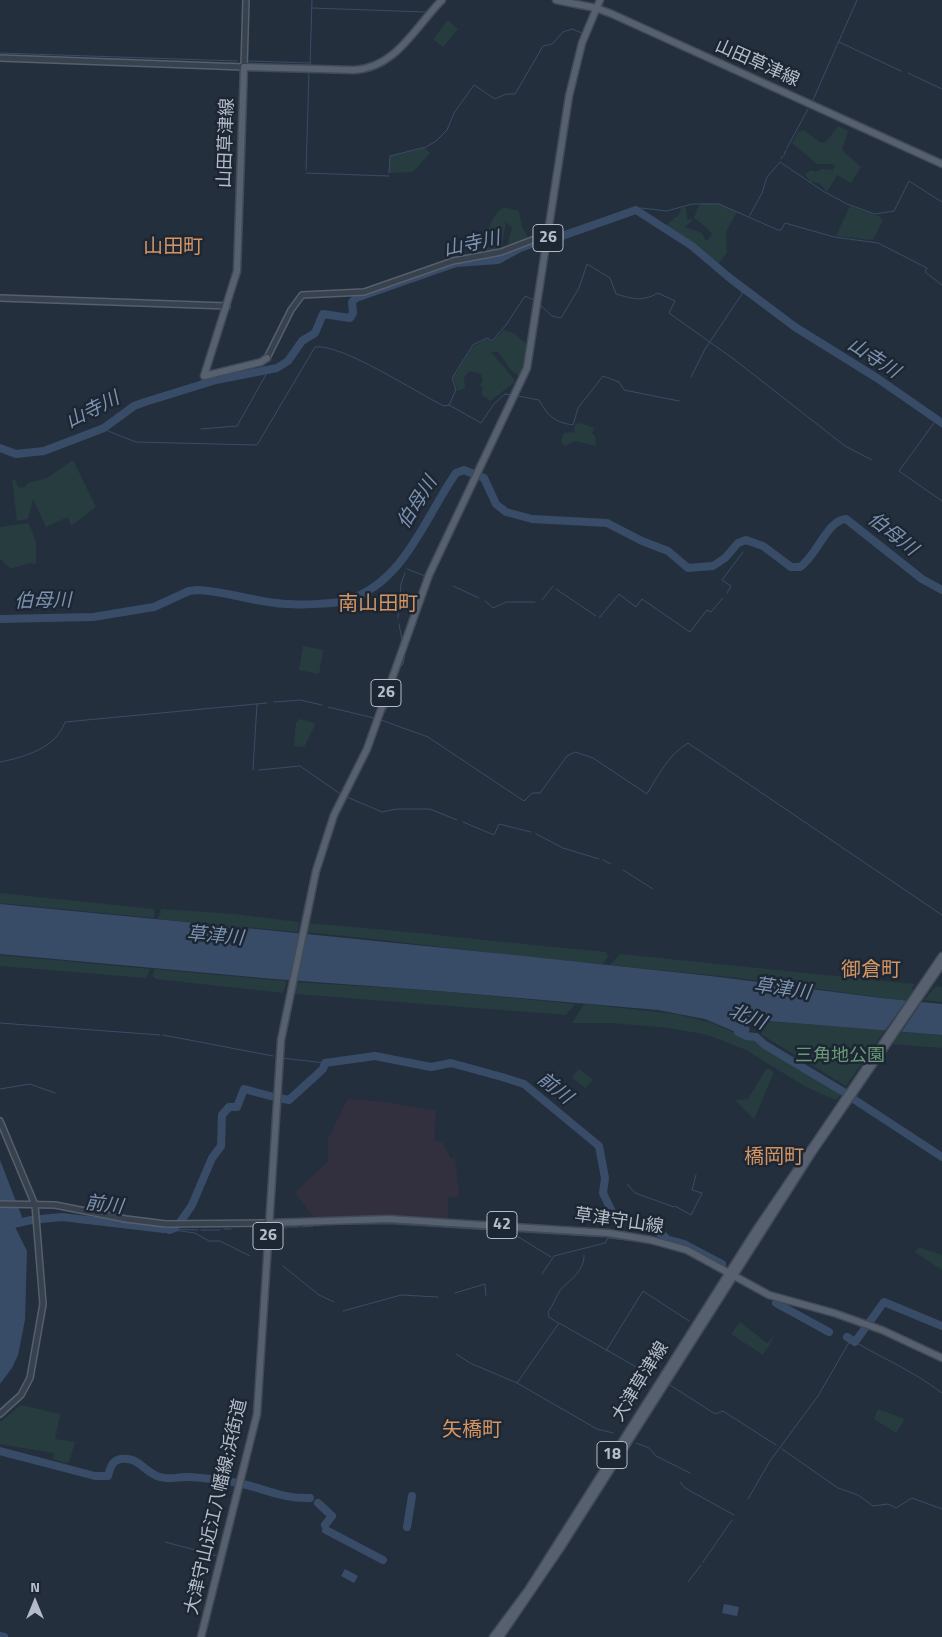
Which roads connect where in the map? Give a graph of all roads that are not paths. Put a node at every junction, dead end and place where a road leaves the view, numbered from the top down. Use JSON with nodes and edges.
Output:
{"nodes":[{"id":1,"x":246,"y":0,"type":"edge"},
{"id":2,"x":442,"y":0,"type":"edge"},
{"id":3,"x":556,"y":0,"type":"edge"},
{"id":4,"x":600,"y":0,"type":"edge"},
{"id":5,"x":596,"y":8,"type":"junction"},
{"id":6,"x":0,"y":58,"type":"edge"},
{"id":7,"x":244,"y":67,"type":"junction"},
{"id":8,"x":942,"y":164,"type":"edge"},
{"id":9,"x":548,"y":234,"type":"junction"},
{"id":10,"x":0,"y":298,"type":"edge"},
{"id":11,"x":226,"y":306,"type":"junction"},
{"id":12,"x":267,"y":358,"type":"joint"},
{"id":13,"x":942,"y":956,"type":"edge"},
{"id":14,"x":942,"y":964,"type":"edge"},
{"id":15,"x":921,"y":990,"type":"junction"},
{"id":16,"x":0,"y":1121,"type":"edge"},
{"id":17,"x":0,"y":1204,"type":"edge"},
{"id":18,"x":35,"y":1205,"type":"junction"},
{"id":19,"x":269,"y":1223,"type":"junction"},
{"id":20,"x":731,"y":1274,"type":"junction"},
{"id":21,"x":942,"y":1358,"type":"edge"},
{"id":22,"x":0,"y":1414,"type":"edge"},
{"id":23,"x":201,"y":1637,"type":"edge"},
{"id":24,"x":493,"y":1637,"type":"edge"},
{"id":25,"x":500,"y":1637,"type":"edge"}],
"edges":[{"from":1,"to":7,"type":"street"},
{"from":2,"to":7,"type":"main road"},
{"from":3,"to":5,"type":"main road","name":"山田草津線"},
{"from":4,"to":5,"type":"main road","name":"大津守山近江八幡線;浜街道","number":"26"},
{"from":5,"to":8,"type":"main road","name":"山田草津線"},
{"from":5,"to":9,"type":"main road","name":"大津守山近江八幡線;浜街道","number":"26"},
{"from":6,"to":7,"type":"street"},
{"from":7,"to":11,"type":"main road","name":"山田草津線"},
{"from":9,"to":12,"type":"street"},
{"from":9,"to":19,"type":"main road","name":"大津守山近江八幡線;浜街道","number":"26"},
{"from":10,"to":11,"type":"street"},
{"from":11,"to":12,"type":"main road","name":"山田草津線"},
{"from":13,"to":15,"type":"main road"},
{"from":14,"to":15,"type":"main road"},
{"from":15,"to":20,"type":"main road"},
{"from":16,"to":18,"type":"street"},
{"from":17,"to":18,"type":"street"},
{"from":18,"to":19,"type":"street"},
{"from":18,"to":22,"type":"street"},
{"from":19,"to":20,"type":"main road","name":"草津守山線","number":"42"},
{"from":19,"to":23,"type":"main road","name":"大津守山近江八幡線;浜街道","number":"26"},
{"from":20,"to":21,"type":"main road"},
{"from":20,"to":24,"type":"main road","name":"大津草津線","number":"18"},
{"from":20,"to":25,"type":"main road","name":"大津草津線","number":"18"}]}
